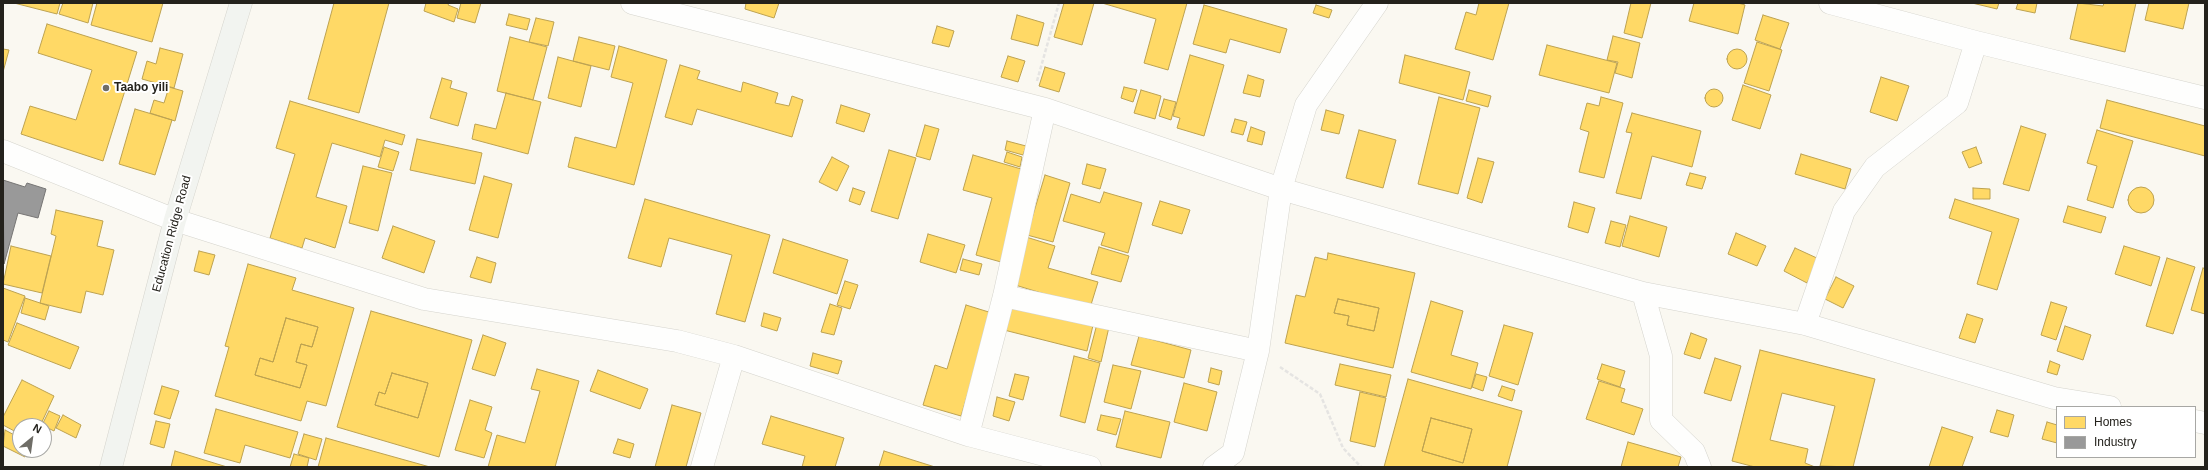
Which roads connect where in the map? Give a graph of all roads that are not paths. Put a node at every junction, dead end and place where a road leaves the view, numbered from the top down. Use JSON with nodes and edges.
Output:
{"nodes":[{"id":1,"x":241,"y":3,"type":"edge"},
{"id":2,"x":632,"y":3,"type":"edge"},
{"id":3,"x":1377,"y":3,"type":"edge"},
{"id":4,"x":1830,"y":3,"type":"edge"},
{"id":5,"x":1976,"y":42,"type":"junction"},
{"id":6,"x":2205,"y":98,"type":"edge"},
{"id":7,"x":1037,"y":107,"type":"junction"},
{"id":8,"x":3,"y":151,"type":"edge"},
{"id":9,"x":1281,"y":189,"type":"junction"},
{"id":10,"x":175,"y":220,"type":"junction"},
{"id":11,"x":1643,"y":293,"type":"junction"},
{"id":12,"x":1004,"y":296,"type":"junction"},
{"id":13,"x":1805,"y":324,"type":"junction"},
{"id":14,"x":1258,"y":351,"type":"junction"},
{"id":15,"x":734,"y":356,"type":"junction"},
{"id":16,"x":2104,"y":406,"type":"edge"},
{"id":17,"x":968,"y":435,"type":"junction"},
{"id":18,"x":111,"y":467,"type":"edge"},
{"id":19,"x":702,"y":467,"type":"edge"},
{"id":20,"x":1090,"y":467,"type":"edge"},
{"id":21,"x":1214,"y":467,"type":"edge"},
{"id":22,"x":1700,"y":467,"type":"edge"}],
"edges":[{"from":1,"to":10,"type":"main road","name":"Education Ridge Road"},
{"from":2,"to":7,"type":"street"},
{"from":3,"to":9,"type":"street"},
{"from":4,"to":5,"type":"street"},
{"from":5,"to":6,"type":"street"},
{"from":5,"to":13,"type":"street"},
{"from":7,"to":9,"type":"street"},
{"from":7,"to":12,"type":"street"},
{"from":8,"to":10,"type":"street"},
{"from":9,"to":11,"type":"street"},
{"from":9,"to":14,"type":"street"},
{"from":10,"to":15,"type":"street"},
{"from":10,"to":18,"type":"main road","name":"Education Ridge Road"},
{"from":11,"to":13,"type":"street"},
{"from":11,"to":22,"type":"street"},
{"from":12,"to":14,"type":"street"},
{"from":12,"to":17,"type":"street"},
{"from":13,"to":16,"type":"street"},
{"from":14,"to":21,"type":"street"},
{"from":15,"to":17,"type":"street"},
{"from":15,"to":19,"type":"street"},
{"from":17,"to":20,"type":"street"}]}
